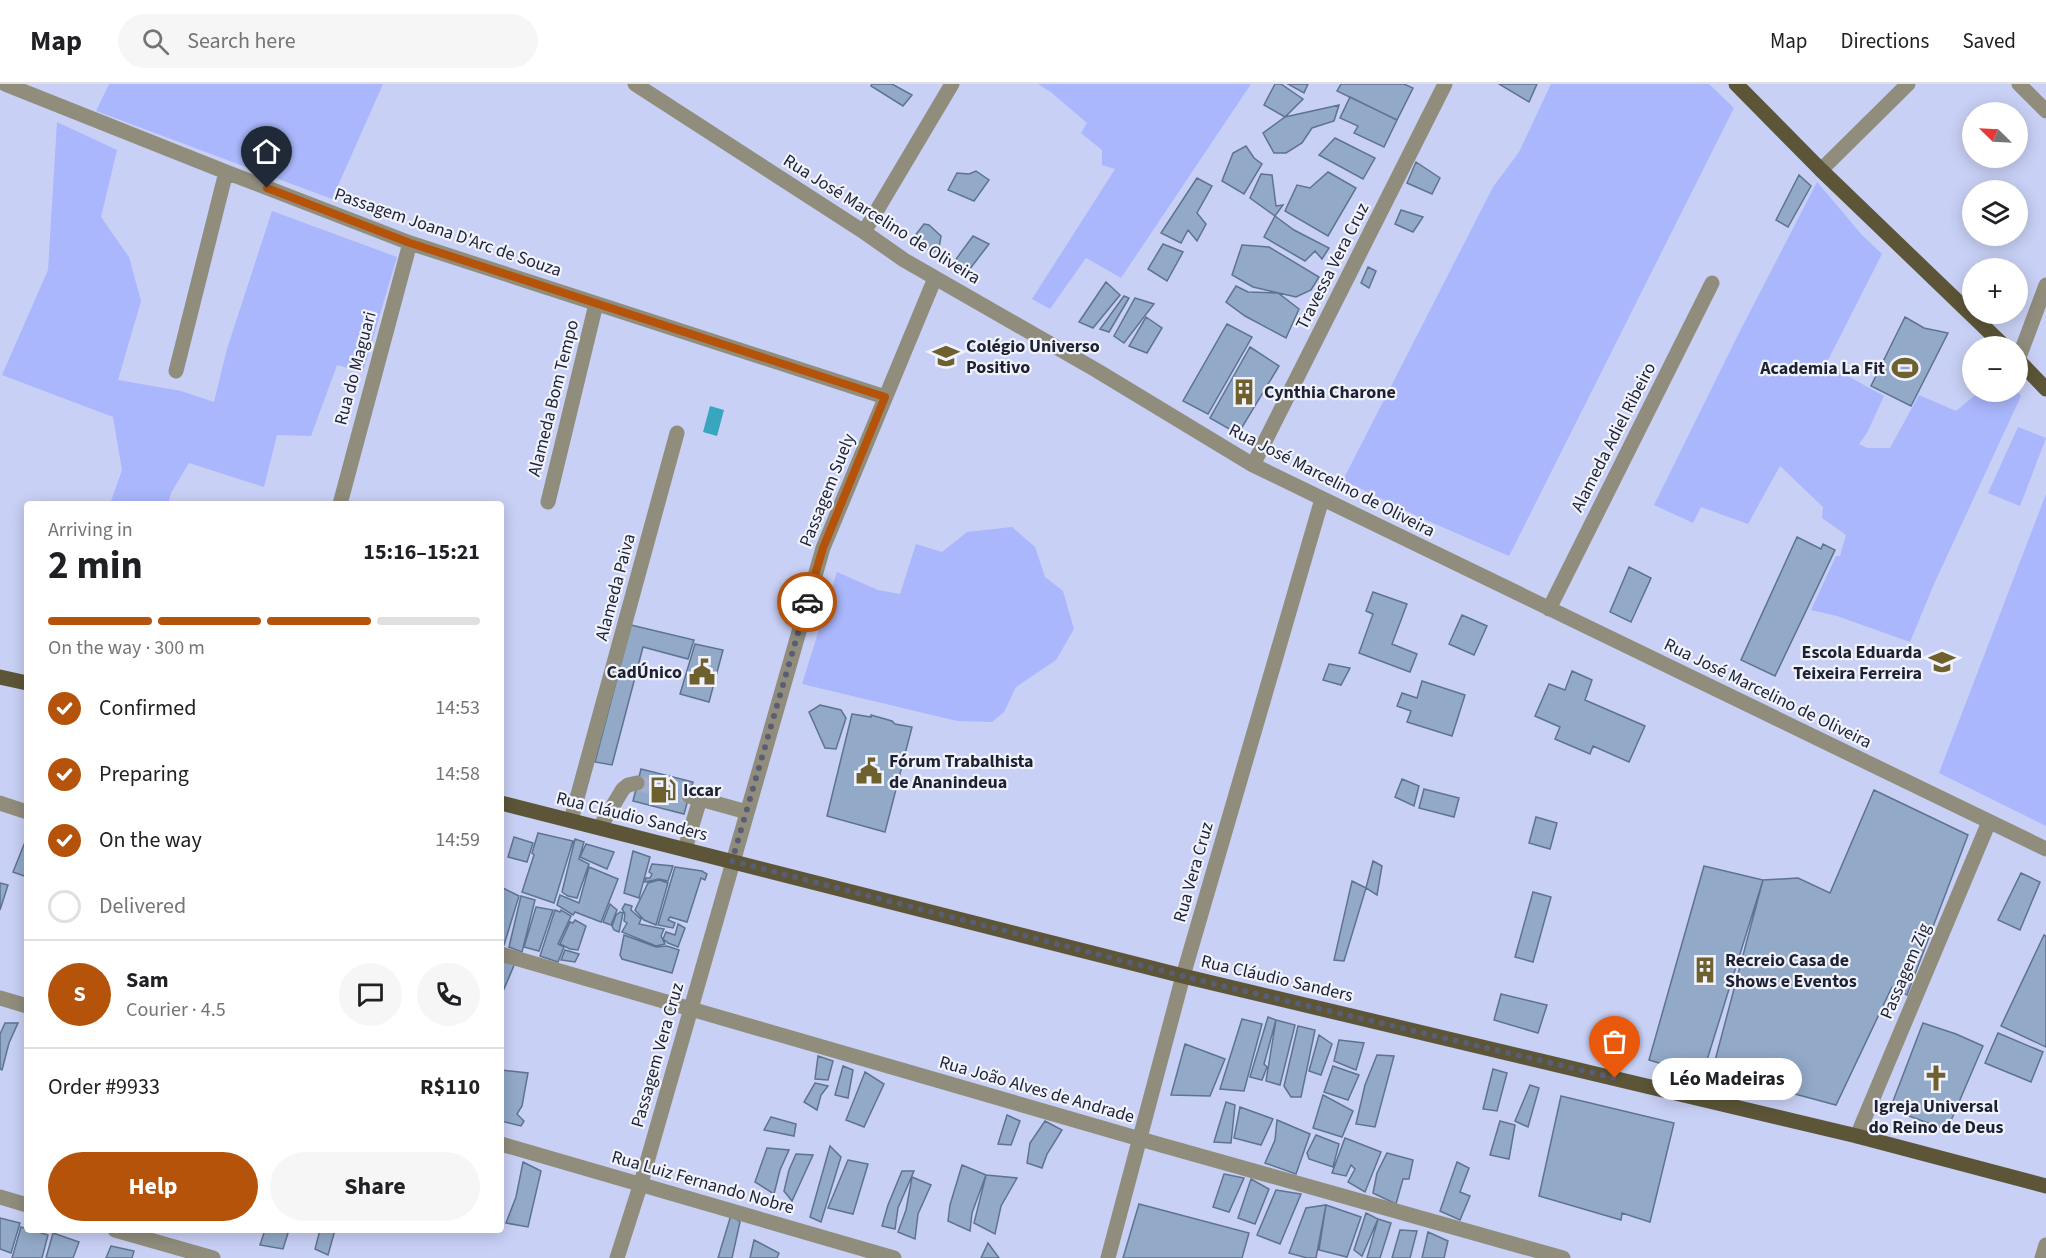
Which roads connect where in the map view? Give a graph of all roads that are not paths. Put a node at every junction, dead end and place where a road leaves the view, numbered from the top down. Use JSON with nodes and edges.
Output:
{"nodes":[{"id":1,"x":5,"y":84,"type":"edge"},
{"id":2,"x":634,"y":84,"type":"edge"},
{"id":3,"x":952,"y":84,"type":"edge"},
{"id":4,"x":1445,"y":84,"type":"edge"},
{"id":5,"x":1736,"y":84,"type":"edge"},
{"id":6,"x":1908,"y":84,"type":"edge"},
{"id":7,"x":2019,"y":84,"type":"edge"},
{"id":8,"x":2046,"y":111,"type":"edge"},
{"id":9,"x":1821,"y":170,"type":"junction"},
{"id":10,"x":226,"y":172,"type":"junction"},
{"id":11,"x":864,"y":232,"type":"junction"},
{"id":12,"x":410,"y":243,"type":"junction"},
{"id":13,"x":935,"y":278,"type":"junction"},
{"id":14,"x":1712,"y":283,"type":"dead end"},
{"id":15,"x":2046,"y":285,"type":"edge"},
{"id":16,"x":596,"y":304,"type":"junction"},
{"id":17,"x":1994,"y":336,"type":"edge"},
{"id":18,"x":2027,"y":336,"type":"edge"},
{"id":19,"x":176,"y":370,"type":"dead end"},
{"id":20,"x":2028,"y":370,"type":"edge"},
{"id":21,"x":2046,"y":389,"type":"edge"},
{"id":22,"x":885,"y":397,"type":"junction"},
{"id":23,"x":677,"y":433,"type":"dead end"},
{"id":24,"x":1253,"y":465,"type":"junction"},
{"id":25,"x":1322,"y":499,"type":"junction"},
{"id":26,"x":341,"y":501,"type":"edge"},
{"id":27,"x":548,"y":502,"type":"dead end"},
{"id":28,"x":1549,"y":609,"type":"junction"},
{"id":29,"x":0,"y":677,"type":"edge"},
{"id":30,"x":24,"y":682,"type":"edge"},
{"id":31,"x":637,"y":783,"type":"dead end"},
{"id":32,"x":0,"y":803,"type":"edge"},
{"id":33,"x":504,"y":804,"type":"edge"},
{"id":34,"x":24,"y":811,"type":"edge"},
{"id":35,"x":747,"y":812,"type":"junction"},
{"id":36,"x":571,"y":820,"type":"junction"},
{"id":37,"x":1989,"y":822,"type":"junction"},
{"id":38,"x":600,"y":827,"type":"junction"},
{"id":39,"x":685,"y":849,"type":"junction"},
{"id":40,"x":2046,"y":849,"type":"edge"},
{"id":41,"x":732,"y":861,"type":"junction"},
{"id":42,"x":504,"y":955,"type":"edge"},
{"id":43,"x":1184,"y":976,"type":"junction"},
{"id":44,"x":0,"y":998,"type":"edge"},
{"id":45,"x":24,"y":1005,"type":"edge"},
{"id":46,"x":690,"y":1008,"type":"junction"},
{"id":47,"x":1857,"y":1136,"type":"junction"},
{"id":48,"x":1140,"y":1139,"type":"junction"},
{"id":49,"x":504,"y":1145,"type":"edge"},
{"id":50,"x":640,"y":1183,"type":"junction"},
{"id":51,"x":2046,"y":1186,"type":"edge"},
{"id":52,"x":0,"y":1197,"type":"edge"},
{"id":53,"x":24,"y":1204,"type":"edge"},
{"id":54,"x":126,"y":1233,"type":"edge"},
{"id":55,"x":2046,"y":1245,"type":"edge"},
{"id":56,"x":213,"y":1258,"type":"edge"},
{"id":57,"x":617,"y":1258,"type":"edge"},
{"id":58,"x":894,"y":1258,"type":"edge"},
{"id":59,"x":1108,"y":1258,"type":"edge"},
{"id":60,"x":1563,"y":1258,"type":"edge"},
{"id":61,"x":2042,"y":1258,"type":"edge"}],
"edges":[{"from":1,"to":10,"type":"street","name":"Passagem Joana D'Arc de Souza"},
{"from":2,"to":11,"type":"street","name":"Rua José Marcelino de Oliveira"},
{"from":3,"to":11,"type":"street"},
{"from":4,"to":24,"type":"street","name":"Travessa Vera Cruz"},
{"from":5,"to":9,"type":"main road"},
{"from":6,"to":9,"type":"street"},
{"from":7,"to":8,"type":"street"},
{"from":9,"to":17,"type":"main road"},
{"from":10,"to":12,"type":"street","name":"Passagem Joana D'Arc de Souza"},
{"from":10,"to":19,"type":"street"},
{"from":11,"to":13,"type":"street","name":"Rua José Marcelino de Oliveira"},
{"from":12,"to":16,"type":"street","name":"Passagem Joana D'Arc de Souza"},
{"from":12,"to":26,"type":"street","name":"Rua do Maguari"},
{"from":13,"to":22,"type":"street","name":"Passagem Suely"},
{"from":13,"to":24,"type":"street","name":"Rua José Marcelino de Oliveira"},
{"from":14,"to":28,"type":"street","name":"Alameda Adiel Ribeiro"},
{"from":15,"to":18,"type":"street"},
{"from":16,"to":22,"type":"street","name":"Passagem Joana D'Arc de Souza"},
{"from":16,"to":27,"type":"street","name":"Alameda Bom Tempo"},
{"from":20,"to":21,"type":"main road"},
{"from":22,"to":35,"type":"street","name":"Passagem Suely"},
{"from":23,"to":36,"type":"street","name":"Alameda Paiva"},
{"from":24,"to":25,"type":"street","name":"Rua José Marcelino de Oliveira"},
{"from":25,"to":28,"type":"street","name":"Rua José Marcelino de Oliveira"},
{"from":25,"to":43,"type":"street","name":"Rua Vera Cruz"},
{"from":28,"to":37,"type":"street","name":"Rua José Marcelino de Oliveira"},
{"from":29,"to":30,"type":"main road"},
{"from":31,"to":38,"type":"street"},
{"from":32,"to":34,"type":"street"},
{"from":33,"to":36,"type":"main road","name":"Rua Cláudio Sanders"},
{"from":35,"to":39,"type":"street"},
{"from":35,"to":41,"type":"street","name":"Passagem Suely"},
{"from":36,"to":38,"type":"main road","name":"Rua Cláudio Sanders"},
{"from":37,"to":40,"type":"street","name":"Rua José Marcelino de Oliveira"},
{"from":37,"to":47,"type":"street","name":"Passagem Zig"},
{"from":38,"to":39,"type":"main road","name":"Rua Cláudio Sanders"},
{"from":39,"to":41,"type":"main road","name":"Rua Cláudio Sanders"},
{"from":41,"to":43,"type":"main road","name":"Rua Cláudio Sanders"},
{"from":41,"to":46,"type":"street","name":"Passagem Vera Cruz"},
{"from":42,"to":46,"type":"street","name":"Rua João Alves de Andrade"},
{"from":43,"to":47,"type":"main road","name":"Rua Cláudio Sanders"},
{"from":43,"to":48,"type":"street","name":"Rua Vera Cruz"},
{"from":44,"to":45,"type":"street"},
{"from":46,"to":48,"type":"street","name":"Rua João Alves de Andrade"},
{"from":46,"to":50,"type":"street","name":"Passagem Vera Cruz"},
{"from":47,"to":51,"type":"main road","name":"Rua Cláudio Sanders"},
{"from":48,"to":59,"type":"street","name":"Rua Vera Cruz"},
{"from":48,"to":60,"type":"street","name":"Rua João Alves de Andrade"},
{"from":49,"to":50,"type":"street","name":"Rua Luiz Fernando Nobre"},
{"from":50,"to":57,"type":"street","name":"Passagem Vera Cruz"},
{"from":50,"to":58,"type":"street","name":"Rua Luiz Fernando Nobre"},
{"from":52,"to":53,"type":"street"},
{"from":54,"to":56,"type":"street"},
{"from":55,"to":61,"type":"street"}]}
